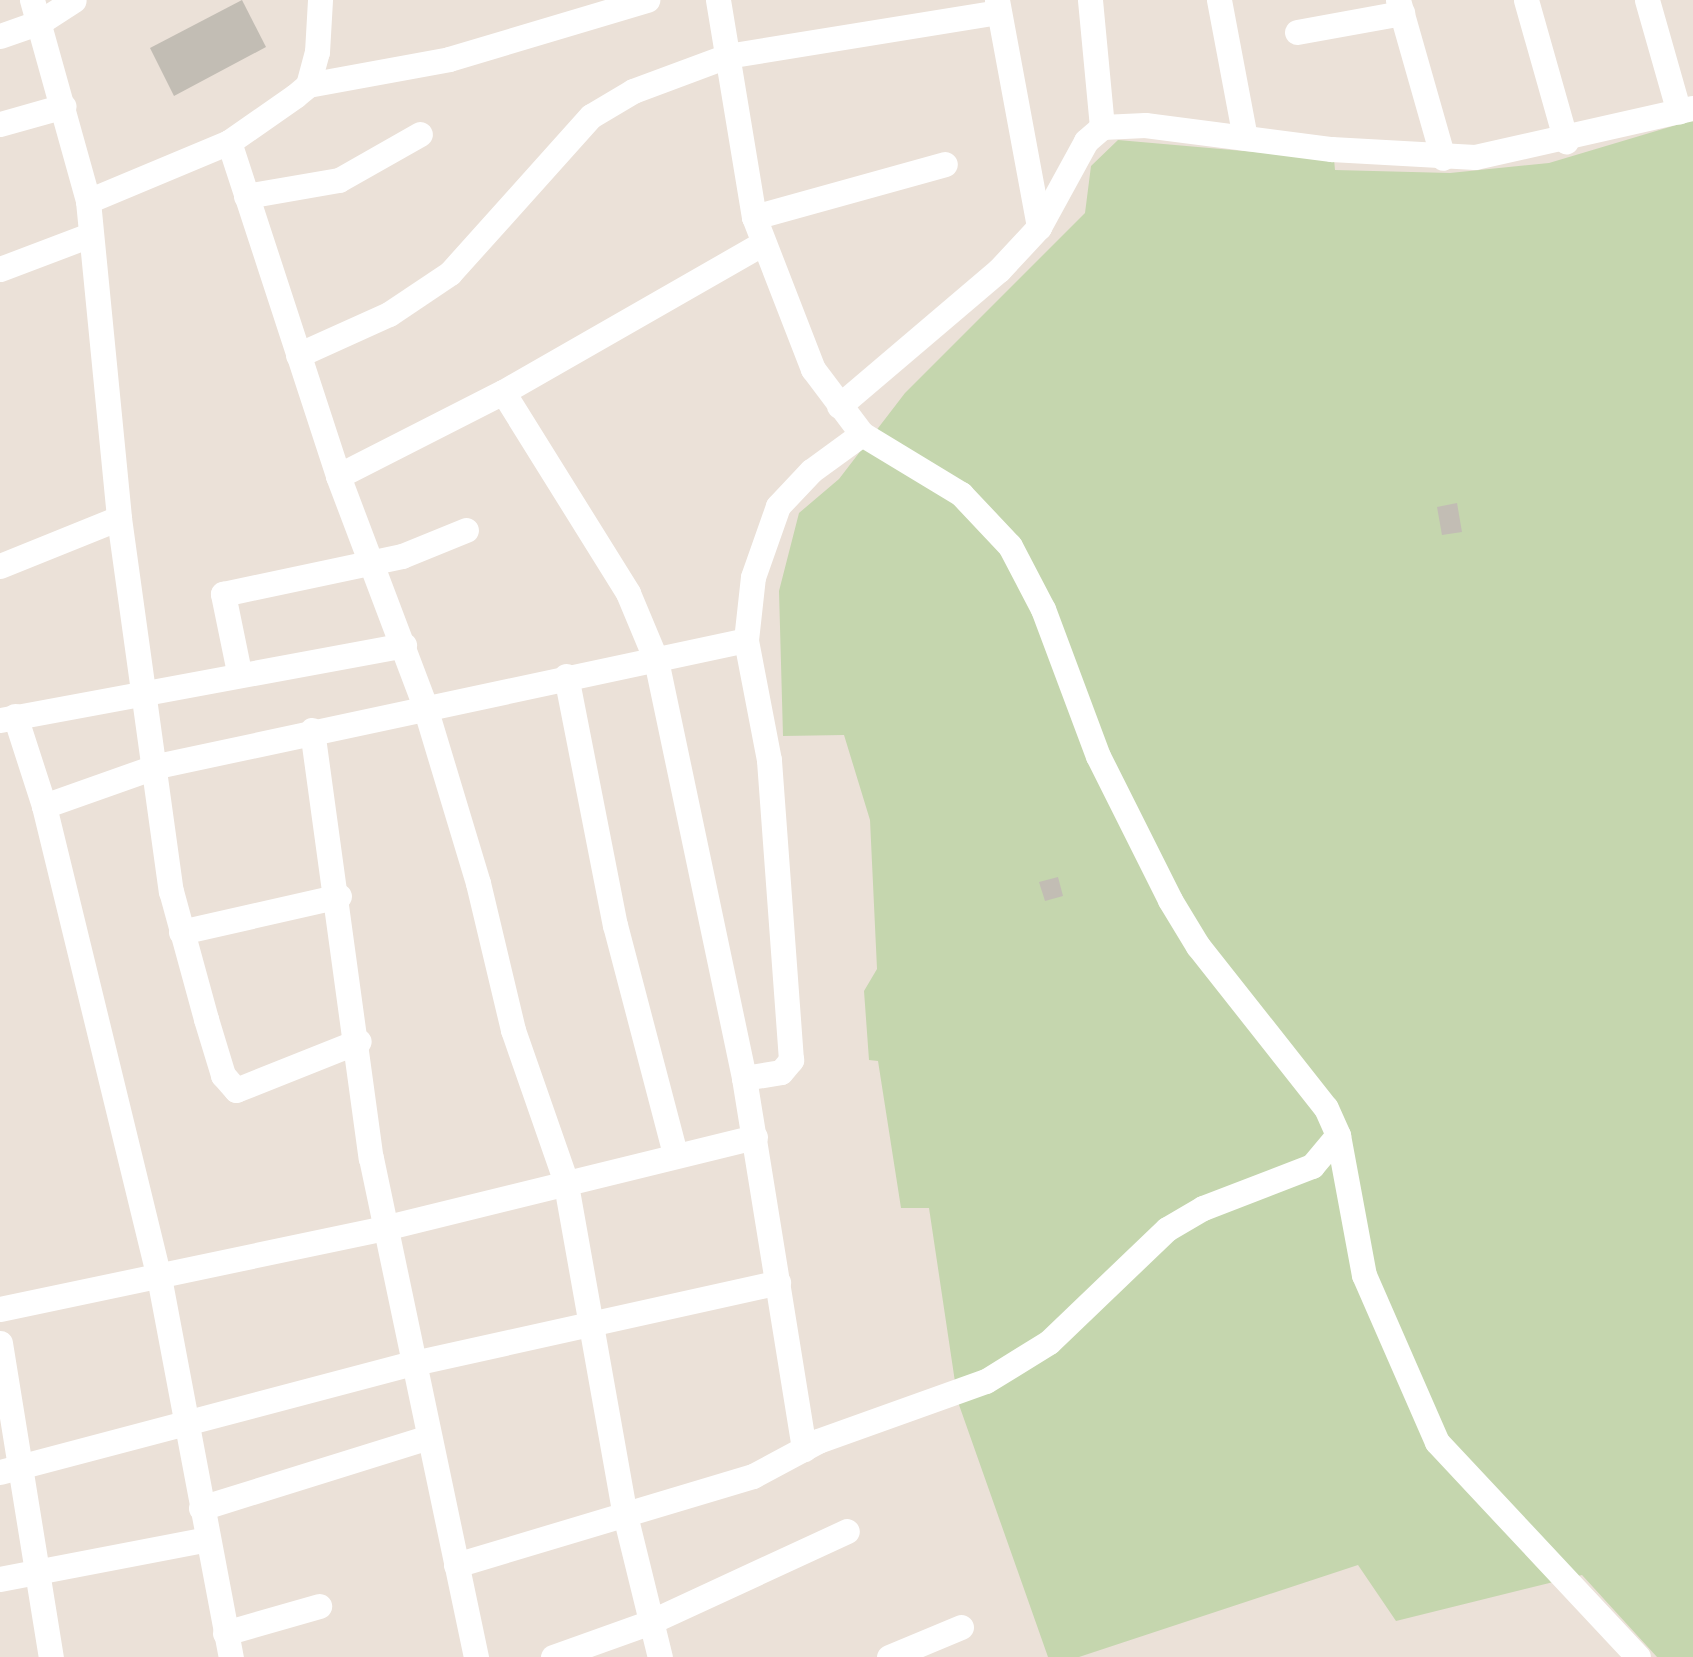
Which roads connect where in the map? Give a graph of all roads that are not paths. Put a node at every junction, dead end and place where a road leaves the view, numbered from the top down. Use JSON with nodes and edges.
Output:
{"nodes":[{"id":1,"x":58,"y":0,"type":"edge"},
{"id":2,"x":74,"y":0,"type":"edge"},
{"id":3,"x":320,"y":0,"type":"edge"},
{"id":4,"x":647,"y":0,"type":"edge"},
{"id":5,"x":718,"y":0,"type":"edge"},
{"id":6,"x":1090,"y":0,"type":"edge"},
{"id":7,"x":1219,"y":0,"type":"edge"},
{"id":8,"x":1526,"y":0,"type":"edge"},
{"id":9,"x":1647,"y":0,"type":"edge"},
{"id":10,"x":614,"y":4,"type":"edge"},
{"id":11,"x":998,"y":6,"type":"edge"},
{"id":12,"x":1400,"y":6,"type":"edge"},
{"id":13,"x":36,"y":11,"type":"edge"},
{"id":14,"x":1297,"y":32,"type":"dead end"},
{"id":15,"x":0,"y":36,"type":"edge"},
{"id":16,"x":727,"y":56,"type":"junction"},
{"id":17,"x":308,"y":84,"type":"junction"},
{"id":18,"x":64,"y":106,"type":"junction"},
{"id":19,"x":1686,"y":110,"type":"edge"},
{"id":20,"x":0,"y":124,"type":"edge"},
{"id":21,"x":1102,"y":126,"type":"junction"},
{"id":22,"x":420,"y":134,"type":"dead end"},
{"id":23,"x":1245,"y":138,"type":"junction"},
{"id":24,"x":1566,"y":141,"type":"junction"},
{"id":25,"x":230,"y":142,"type":"junction"},
{"id":26,"x":1442,"y":158,"type":"junction"},
{"id":27,"x":946,"y":164,"type":"dead end"},
{"id":28,"x":246,"y":196,"type":"junction"},
{"id":29,"x":88,"y":201,"type":"junction"},
{"id":30,"x":754,"y":216,"type":"junction"},
{"id":31,"x":1039,"y":227,"type":"junction"},
{"id":32,"x":90,"y":235,"type":"junction"},
{"id":33,"x":761,"y":244,"type":"junction"},
{"id":34,"x":0,"y":269,"type":"edge"},
{"id":35,"x":298,"y":354,"type":"junction"},
{"id":36,"x":502,"y":392,"type":"junction"},
{"id":37,"x":839,"y":406,"type":"junction"},
{"id":38,"x":862,"y":434,"type":"junction"},
{"id":39,"x":338,"y":476,"type":"junction"},
{"id":40,"x":119,"y":518,"type":"junction"},
{"id":41,"x":466,"y":530,"type":"dead end"},
{"id":42,"x":374,"y":563,"type":"junction"},
{"id":43,"x":0,"y":566,"type":"edge"},
{"id":44,"x":746,"y":640,"type":"junction"},
{"id":45,"x":404,"y":644,"type":"junction"},
{"id":46,"x":656,"y":660,"type":"junction"},
{"id":47,"x":239,"y":672,"type":"junction"},
{"id":48,"x":566,"y":676,"type":"junction"},
{"id":49,"x":145,"y":691,"type":"junction"},
{"id":50,"x":424,"y":704,"type":"junction"},
{"id":51,"x":8,"y":718,"type":"edge"},
{"id":52,"x":312,"y":730,"type":"junction"},
{"id":53,"x":157,"y":766,"type":"junction"},
{"id":54,"x":44,"y":806,"type":"junction"},
{"id":55,"x":338,"y":896,"type":"junction"},
{"id":56,"x":181,"y":932,"type":"junction"},
{"id":57,"x":359,"y":1042,"type":"junction"},
{"id":58,"x":744,"y":1078,"type":"junction"},
{"id":59,"x":1338,"y":1134,"type":"junction"},
{"id":60,"x":754,"y":1137,"type":"junction"},
{"id":61,"x":675,"y":1153,"type":"junction"},
{"id":62,"x":565,"y":1180,"type":"junction"},
{"id":63,"x":384,"y":1228,"type":"junction"},
{"id":64,"x":159,"y":1277,"type":"junction"},
{"id":65,"x":778,"y":1282,"type":"junction"},
{"id":66,"x":0,"y":1309,"type":"edge"},
{"id":67,"x":592,"y":1321,"type":"junction"},
{"id":68,"x":0,"y":1343,"type":"edge"},
{"id":69,"x":414,"y":1363,"type":"junction"},
{"id":70,"x":185,"y":1426,"type":"junction"},
{"id":71,"x":429,"y":1437,"type":"junction"},
{"id":72,"x":804,"y":1449,"type":"junction"},
{"id":73,"x":11,"y":1468,"type":"edge"},
{"id":74,"x":201,"y":1508,"type":"junction"},
{"id":75,"x":625,"y":1515,"type":"junction"},
{"id":76,"x":846,"y":1531,"type":"dead end"},
{"id":77,"x":207,"y":1539,"type":"junction"},
{"id":78,"x":456,"y":1565,"type":"junction"},
{"id":79,"x":38,"y":1571,"type":"junction"},
{"id":80,"x":0,"y":1579,"type":"edge"},
{"id":81,"x":319,"y":1606,"type":"dead end"},
{"id":82,"x":648,"y":1623,"type":"junction"},
{"id":83,"x":961,"y":1628,"type":"dead end"},
{"id":84,"x":228,"y":1645,"type":"edge"},
{"id":85,"x":51,"y":1657,"type":"edge"},
{"id":86,"x":476,"y":1657,"type":"edge"},
{"id":87,"x":553,"y":1657,"type":"edge"},
{"id":88,"x":660,"y":1657,"type":"edge"},
{"id":89,"x":889,"y":1657,"type":"edge"},
{"id":90,"x":1638,"y":1657,"type":"edge"}],
"edges":[{"from":1,"to":13,"type":"street"},
{"from":2,"to":13,"type":"street"},
{"from":3,"to":17,"type":"street"},
{"from":4,"to":10,"type":"street"},
{"from":5,"to":16,"type":"street"},
{"from":6,"to":21,"type":"street"},
{"from":7,"to":23,"type":"street"},
{"from":8,"to":24,"type":"street"},
{"from":9,"to":19,"type":"street"},
{"from":10,"to":17,"type":"street"},
{"from":11,"to":16,"type":"street"},
{"from":11,"to":31,"type":"street"},
{"from":12,"to":14,"type":"street"},
{"from":12,"to":26,"type":"street"},
{"from":13,"to":15,"type":"street"},
{"from":13,"to":18,"type":"street"},
{"from":16,"to":30,"type":"street"},
{"from":16,"to":35,"type":"street"},
{"from":17,"to":25,"type":"street"},
{"from":18,"to":20,"type":"street"},
{"from":18,"to":29,"type":"street"},
{"from":19,"to":24,"type":"street"},
{"from":21,"to":23,"type":"street"},
{"from":21,"to":31,"type":"street"},
{"from":22,"to":28,"type":"street"},
{"from":23,"to":26,"type":"street"},
{"from":24,"to":26,"type":"street"},
{"from":25,"to":28,"type":"street"},
{"from":25,"to":29,"type":"street"},
{"from":27,"to":30,"type":"street"},
{"from":28,"to":35,"type":"street"},
{"from":29,"to":32,"type":"street"},
{"from":30,"to":33,"type":"street"},
{"from":31,"to":37,"type":"street"},
{"from":32,"to":34,"type":"street"},
{"from":32,"to":40,"type":"street"},
{"from":33,"to":36,"type":"street"},
{"from":33,"to":37,"type":"street"},
{"from":35,"to":39,"type":"street"},
{"from":36,"to":39,"type":"street"},
{"from":36,"to":46,"type":"street"},
{"from":37,"to":38,"type":"street"},
{"from":38,"to":44,"type":"street"},
{"from":38,"to":59,"type":"street"},
{"from":39,"to":42,"type":"street"},
{"from":40,"to":43,"type":"street"},
{"from":40,"to":49,"type":"street"},
{"from":41,"to":42,"type":"street"},
{"from":42,"to":45,"type":"street"},
{"from":42,"to":47,"type":"street"},
{"from":44,"to":46,"type":"street"},
{"from":44,"to":58,"type":"street"},
{"from":45,"to":47,"type":"street"},
{"from":45,"to":50,"type":"street"},
{"from":46,"to":48,"type":"street"},
{"from":46,"to":58,"type":"street"},
{"from":47,"to":49,"type":"street"},
{"from":48,"to":50,"type":"street"},
{"from":48,"to":61,"type":"street"},
{"from":49,"to":51,"type":"street"},
{"from":49,"to":53,"type":"street"},
{"from":50,"to":52,"type":"street"},
{"from":50,"to":62,"type":"street"},
{"from":51,"to":54,"type":"street"},
{"from":52,"to":53,"type":"street"},
{"from":52,"to":55,"type":"street"},
{"from":53,"to":54,"type":"street"},
{"from":53,"to":56,"type":"street"},
{"from":54,"to":64,"type":"street"},
{"from":55,"to":56,"type":"street"},
{"from":55,"to":57,"type":"street"},
{"from":56,"to":57,"type":"street"},
{"from":57,"to":63,"type":"street"},
{"from":58,"to":60,"type":"street"},
{"from":59,"to":72,"type":"street"},
{"from":59,"to":90,"type":"street"},
{"from":60,"to":61,"type":"street"},
{"from":60,"to":65,"type":"street"},
{"from":61,"to":62,"type":"street"},
{"from":62,"to":63,"type":"street"},
{"from":62,"to":67,"type":"street"},
{"from":63,"to":64,"type":"street"},
{"from":63,"to":69,"type":"street"},
{"from":64,"to":66,"type":"street"},
{"from":64,"to":70,"type":"street"},
{"from":65,"to":67,"type":"street"},
{"from":65,"to":72,"type":"street"},
{"from":67,"to":69,"type":"street"},
{"from":67,"to":75,"type":"street"},
{"from":68,"to":73,"type":"street"},
{"from":69,"to":70,"type":"street"},
{"from":69,"to":71,"type":"street"},
{"from":70,"to":73,"type":"street"},
{"from":70,"to":74,"type":"street"},
{"from":71,"to":74,"type":"street"},
{"from":71,"to":78,"type":"street"},
{"from":72,"to":75,"type":"street"},
{"from":73,"to":79,"type":"street"},
{"from":74,"to":77,"type":"street"},
{"from":75,"to":78,"type":"street"},
{"from":75,"to":82,"type":"street"},
{"from":76,"to":82,"type":"street"},
{"from":77,"to":79,"type":"street"},
{"from":77,"to":84,"type":"street"},
{"from":78,"to":86,"type":"street"},
{"from":79,"to":80,"type":"street"},
{"from":79,"to":85,"type":"street"},
{"from":81,"to":84,"type":"street"},
{"from":82,"to":87,"type":"street"},
{"from":82,"to":88,"type":"street"},
{"from":83,"to":89,"type":"street"}]}
